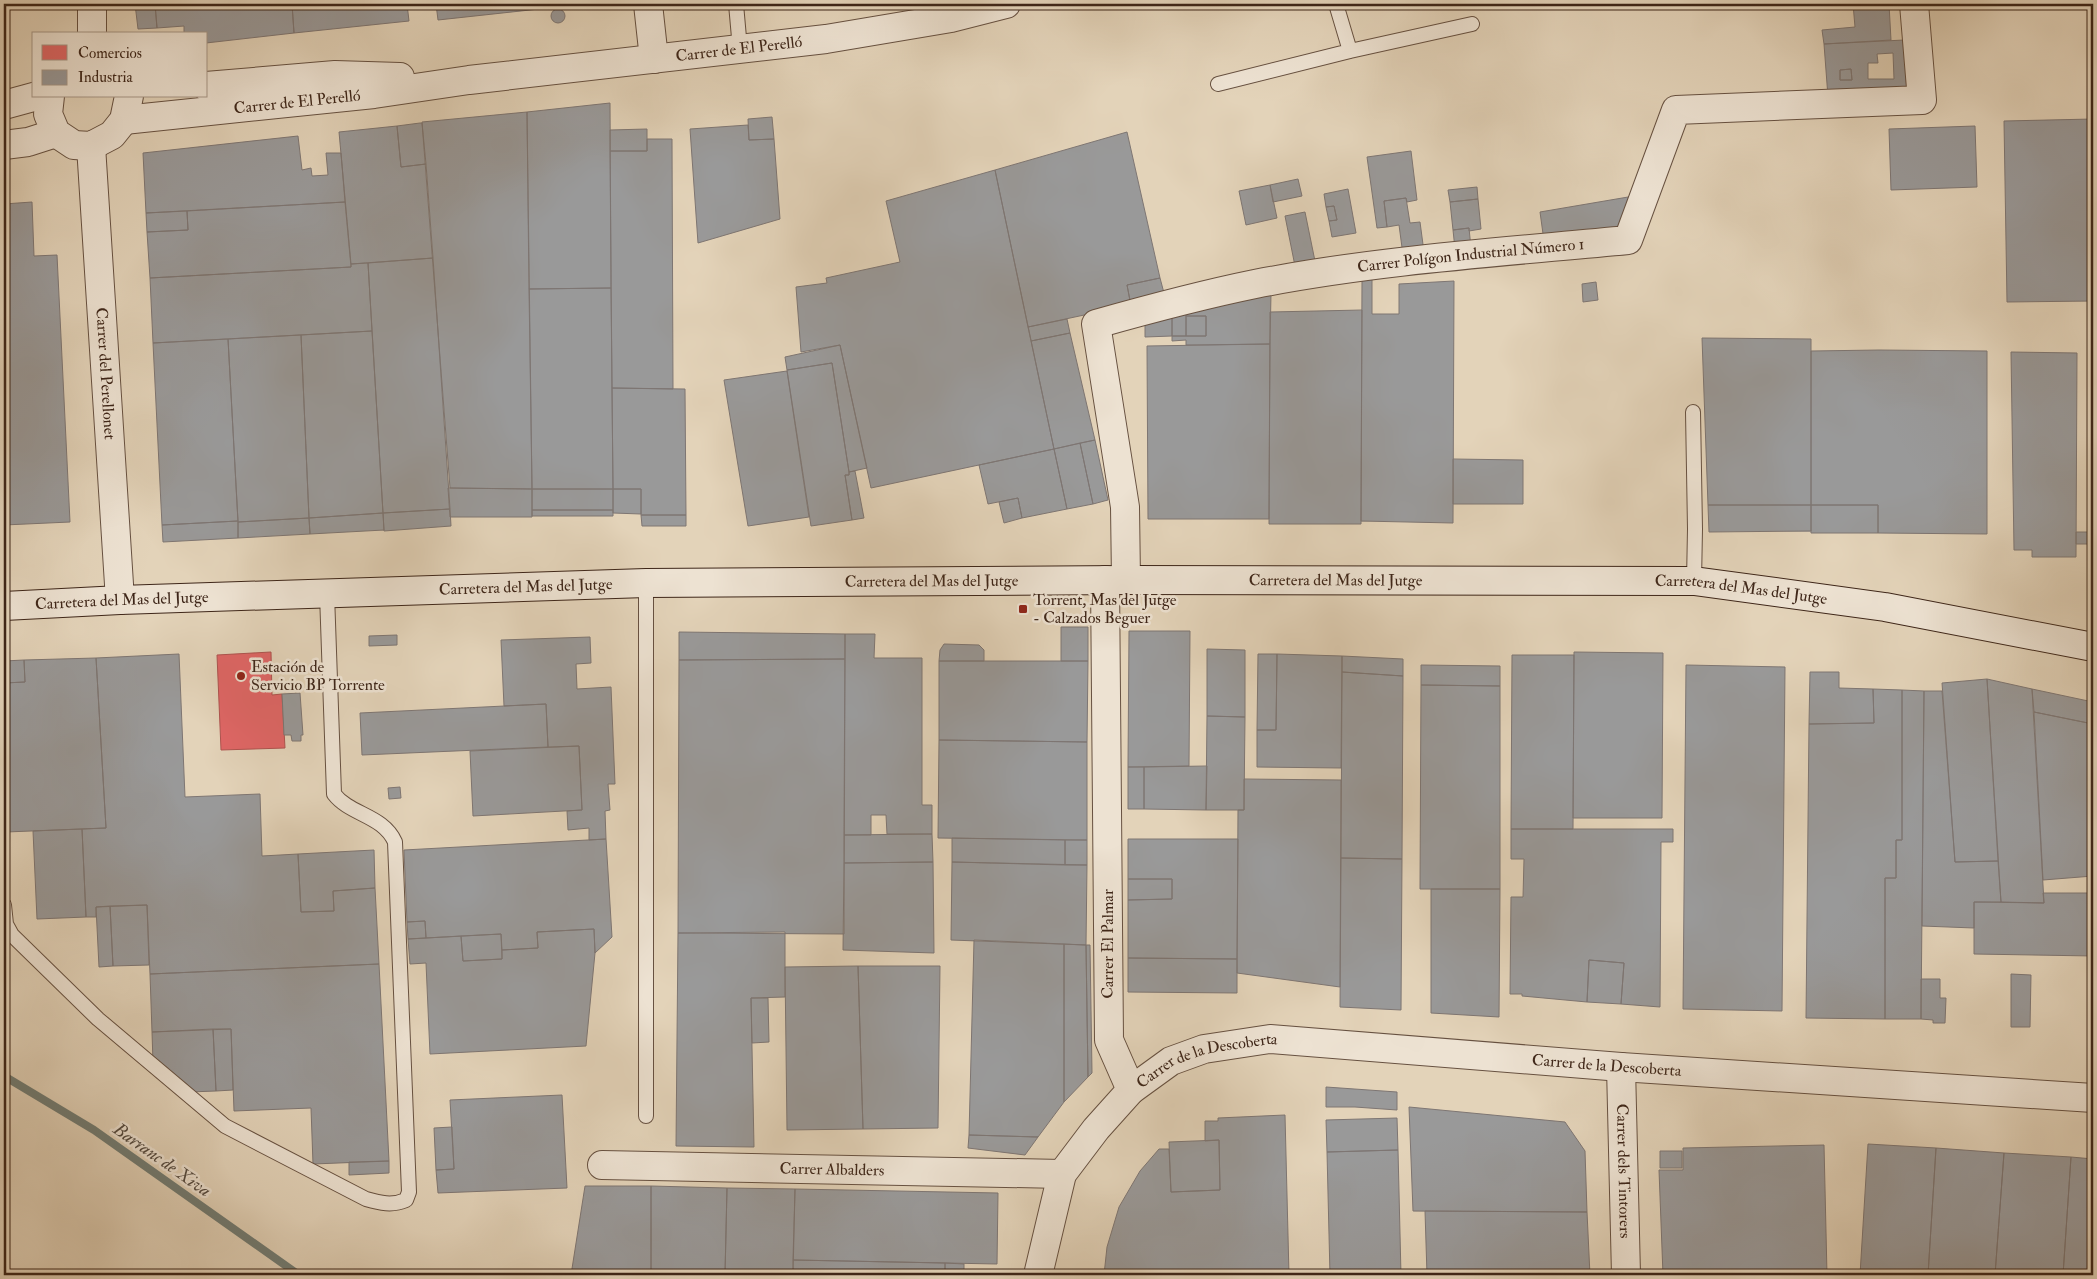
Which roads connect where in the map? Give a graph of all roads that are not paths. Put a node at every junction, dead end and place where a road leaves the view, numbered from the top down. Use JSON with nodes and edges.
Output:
{"nodes":[{"id":1,"x":92,"y":4,"type":"edge"},
{"id":2,"x":648,"y":4,"type":"edge"},
{"id":3,"x":736,"y":4,"type":"edge"},
{"id":4,"x":1006,"y":4,"type":"edge"},
{"id":5,"x":1336,"y":4,"type":"edge"},
{"id":6,"x":1914,"y":4,"type":"edge"},
{"id":7,"x":1472,"y":24,"type":"dead end"},
{"id":8,"x":92,"y":32,"type":"edge"},
{"id":9,"x":740,"y":49,"type":"junction"},
{"id":10,"x":1350,"y":51,"type":"junction"},
{"id":11,"x":654,"y":59,"type":"junction"},
{"id":12,"x":469,"y":80,"type":"junction"},
{"id":13,"x":1218,"y":84,"type":"dead end"},
{"id":14,"x":208,"y":86,"type":"edge"},
{"id":15,"x":32,"y":97,"type":"edge"},
{"id":16,"x":50,"y":98,"type":"edge"},
{"id":17,"x":4,"y":106,"type":"edge"},
{"id":18,"x":127,"y":108,"type":"edge"},
{"id":19,"x":56,"y":133,"type":"junction"},
{"id":20,"x":4,"y":145,"type":"edge"},
{"id":21,"x":91,"y":146,"type":"junction"},
{"id":22,"x":1693,"y":412,"type":"dead end"},
{"id":23,"x":1116,"y":580,"type":"junction"},
{"id":24,"x":1694,"y":581,"type":"junction"},
{"id":25,"x":646,"y":583,"type":"junction"},
{"id":26,"x":327,"y":594,"type":"junction"},
{"id":27,"x":120,"y":600,"type":"junction"},
{"id":28,"x":4,"y":606,"type":"edge"},
{"id":29,"x":2093,"y":647,"type":"edge"},
{"id":30,"x":4,"y":905,"type":"edge"},
{"id":31,"x":1621,"y":1066,"type":"junction"},
{"id":32,"x":1131,"y":1090,"type":"junction"},
{"id":33,"x":2093,"y":1098,"type":"edge"},
{"id":34,"x":646,"y":1116,"type":"dead end"},
{"id":35,"x":602,"y":1164,"type":"dead end"},
{"id":36,"x":1062,"y":1174,"type":"junction"},
{"id":37,"x":1038,"y":1275,"type":"edge"},
{"id":38,"x":1626,"y":1275,"type":"edge"}],
"edges":[{"from":1,"to":8,"type":"street"},
{"from":2,"to":11,"type":"street"},
{"from":3,"to":9,"type":"lane"},
{"from":4,"to":9,"type":"street","name":"Carrer de El Perelló"},
{"from":5,"to":10,"type":"lane"},
{"from":6,"to":23,"type":"street","name":"Carrer Polígon Industrial Número 1"},
{"from":7,"to":10,"type":"lane"},
{"from":9,"to":11,"type":"street","name":"Carrer de El Perelló"},
{"from":10,"to":13,"type":"lane"},
{"from":11,"to":12,"type":"street","name":"Carrer de El Perelló"},
{"from":12,"to":14,"type":"street","name":"Carrer de El Perelló"},
{"from":12,"to":18,"type":"street","name":"Carrer de El Perelló"},
{"from":15,"to":17,"type":"street"},
{"from":16,"to":19,"type":"street"},
{"from":18,"to":21,"type":"street"},
{"from":19,"to":20,"type":"street"},
{"from":19,"to":21,"type":"street"},
{"from":21,"to":27,"type":"street","name":"Carrer del Perellonet"},
{"from":22,"to":24,"type":"lane"},
{"from":23,"to":24,"type":"street","name":"Carretera del Mas del Jutge"},
{"from":23,"to":25,"type":"street","name":"Carretera del Mas del Jutge"},
{"from":23,"to":32,"type":"street","name":"Carrer El Palmar"},
{"from":24,"to":29,"type":"street","name":"Carretera del Mas del Jutge"},
{"from":25,"to":26,"type":"street","name":"Carretera del Mas del Jutge"},
{"from":25,"to":34,"type":"lane"},
{"from":26,"to":27,"type":"street","name":"Carretera del Mas del Jutge"},
{"from":26,"to":30,"type":"lane"},
{"from":27,"to":28,"type":"street","name":"Carretera del Mas del Jutge"},
{"from":31,"to":32,"type":"street","name":"Carrer de la Descoberta"},
{"from":31,"to":33,"type":"street","name":"Carrer de la Descoberta"},
{"from":31,"to":38,"type":"street","name":"Carrer dels Tintorers"},
{"from":32,"to":36,"type":"street"},
{"from":35,"to":36,"type":"street","name":"Carrer Albalders"},
{"from":36,"to":37,"type":"street"}]}
